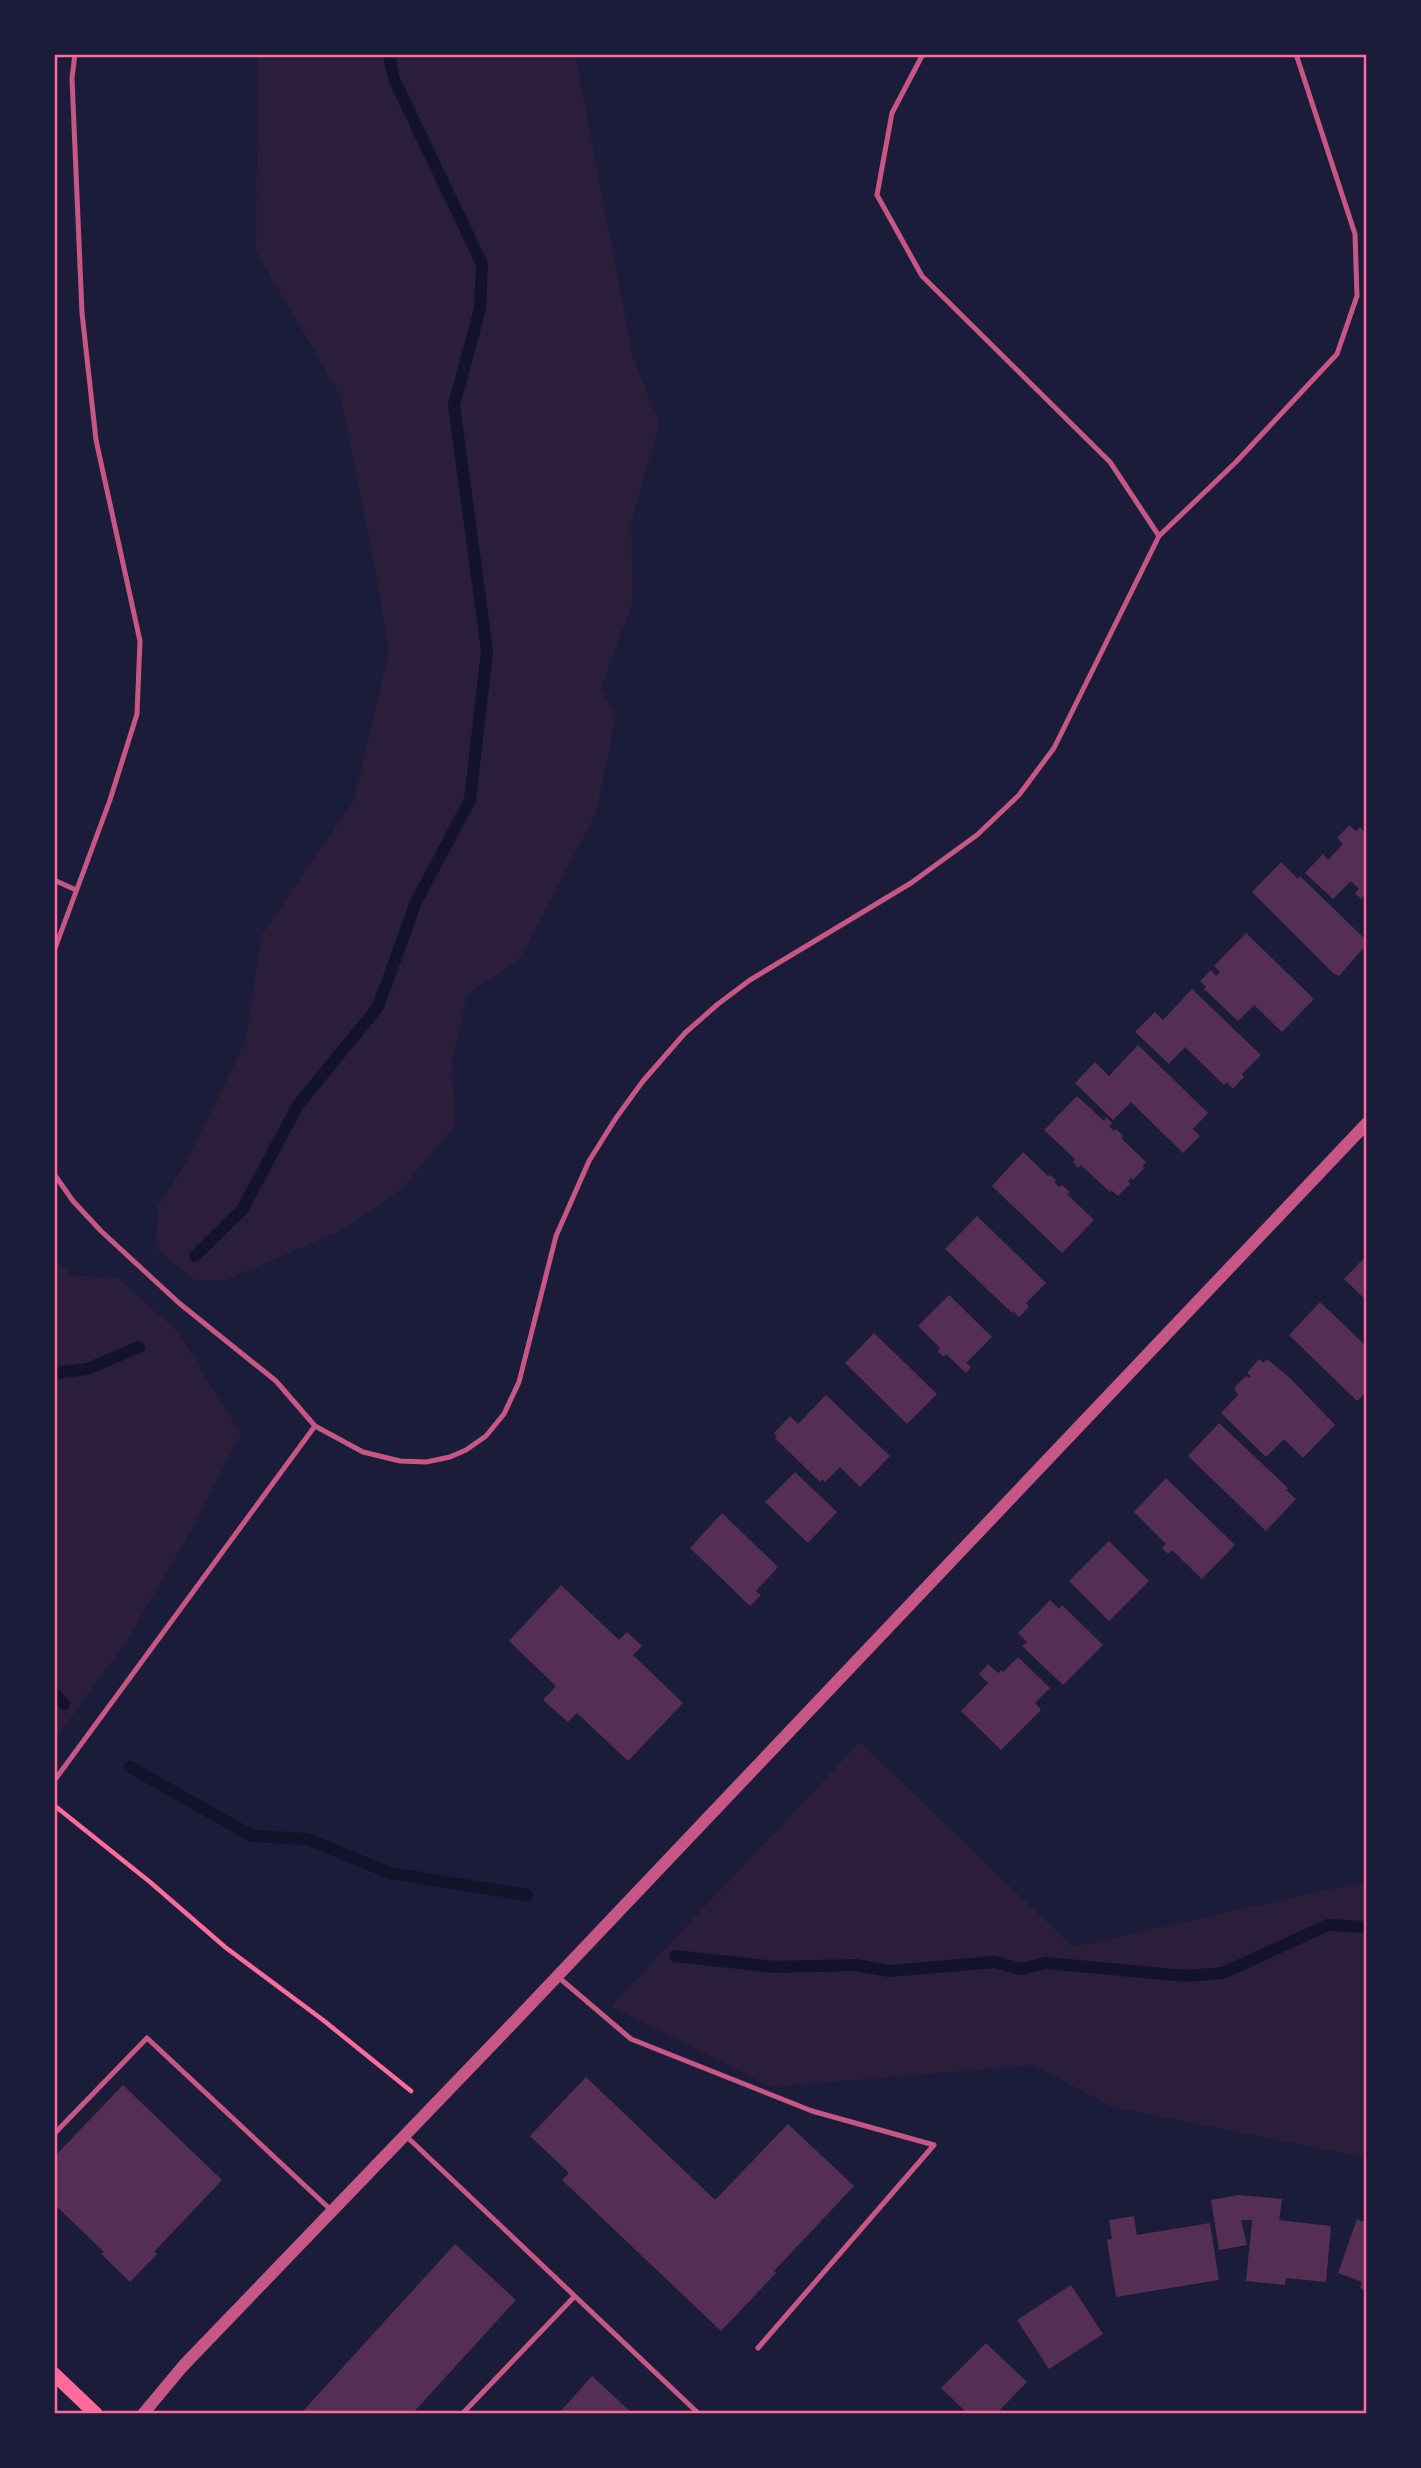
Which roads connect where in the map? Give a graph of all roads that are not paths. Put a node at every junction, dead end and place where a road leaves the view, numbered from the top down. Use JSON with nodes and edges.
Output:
{"nodes":[{"id":1,"x":75,"y":54,"type":"edge"},
{"id":2,"x":923,"y":54,"type":"edge"},
{"id":3,"x":1296,"y":54,"type":"edge"},
{"id":4,"x":1159,"y":536,"type":"junction"},
{"id":5,"x":54,"y":880,"type":"edge"},
{"id":6,"x":76,"y":890,"type":"junction"},
{"id":7,"x":54,"y":951,"type":"edge"},
{"id":8,"x":1367,"y":1123,"type":"edge"},
{"id":9,"x":54,"y":1174,"type":"edge"},
{"id":10,"x":315,"y":1426,"type":"junction"},
{"id":11,"x":54,"y":1781,"type":"edge"},
{"id":12,"x":557,"y":1976,"type":"junction"},
{"id":13,"x":54,"y":2134,"type":"edge"},
{"id":14,"x":405,"y":2135,"type":"junction"},
{"id":15,"x":332,"y":2211,"type":"junction"},
{"id":16,"x":574,"y":2297,"type":"junction"},
{"id":17,"x":758,"y":2348,"type":"dead end"},
{"id":18,"x":54,"y":2374,"type":"edge"},
{"id":19,"x":96,"y":2414,"type":"edge"},
{"id":20,"x":143,"y":2414,"type":"edge"},
{"id":21,"x":462,"y":2414,"type":"edge"},
{"id":22,"x":699,"y":2414,"type":"edge"}],
"edges":[{"from":1,"to":6,"type":"lane"},
{"from":2,"to":4,"type":"lane"},
{"from":3,"to":4,"type":"lane"},
{"from":4,"to":10,"type":"lane"},
{"from":5,"to":6,"type":"lane"},
{"from":6,"to":7,"type":"lane"},
{"from":8,"to":12,"type":"street"},
{"from":9,"to":10,"type":"lane"},
{"from":10,"to":11,"type":"lane"},
{"from":12,"to":14,"type":"street"},
{"from":12,"to":17,"type":"lane"},
{"from":13,"to":15,"type":"lane"},
{"from":14,"to":15,"type":"street"},
{"from":14,"to":16,"type":"lane"},
{"from":15,"to":20,"type":"street"},
{"from":16,"to":21,"type":"lane"},
{"from":16,"to":22,"type":"lane"},
{"from":18,"to":19,"type":"main road"}]}
